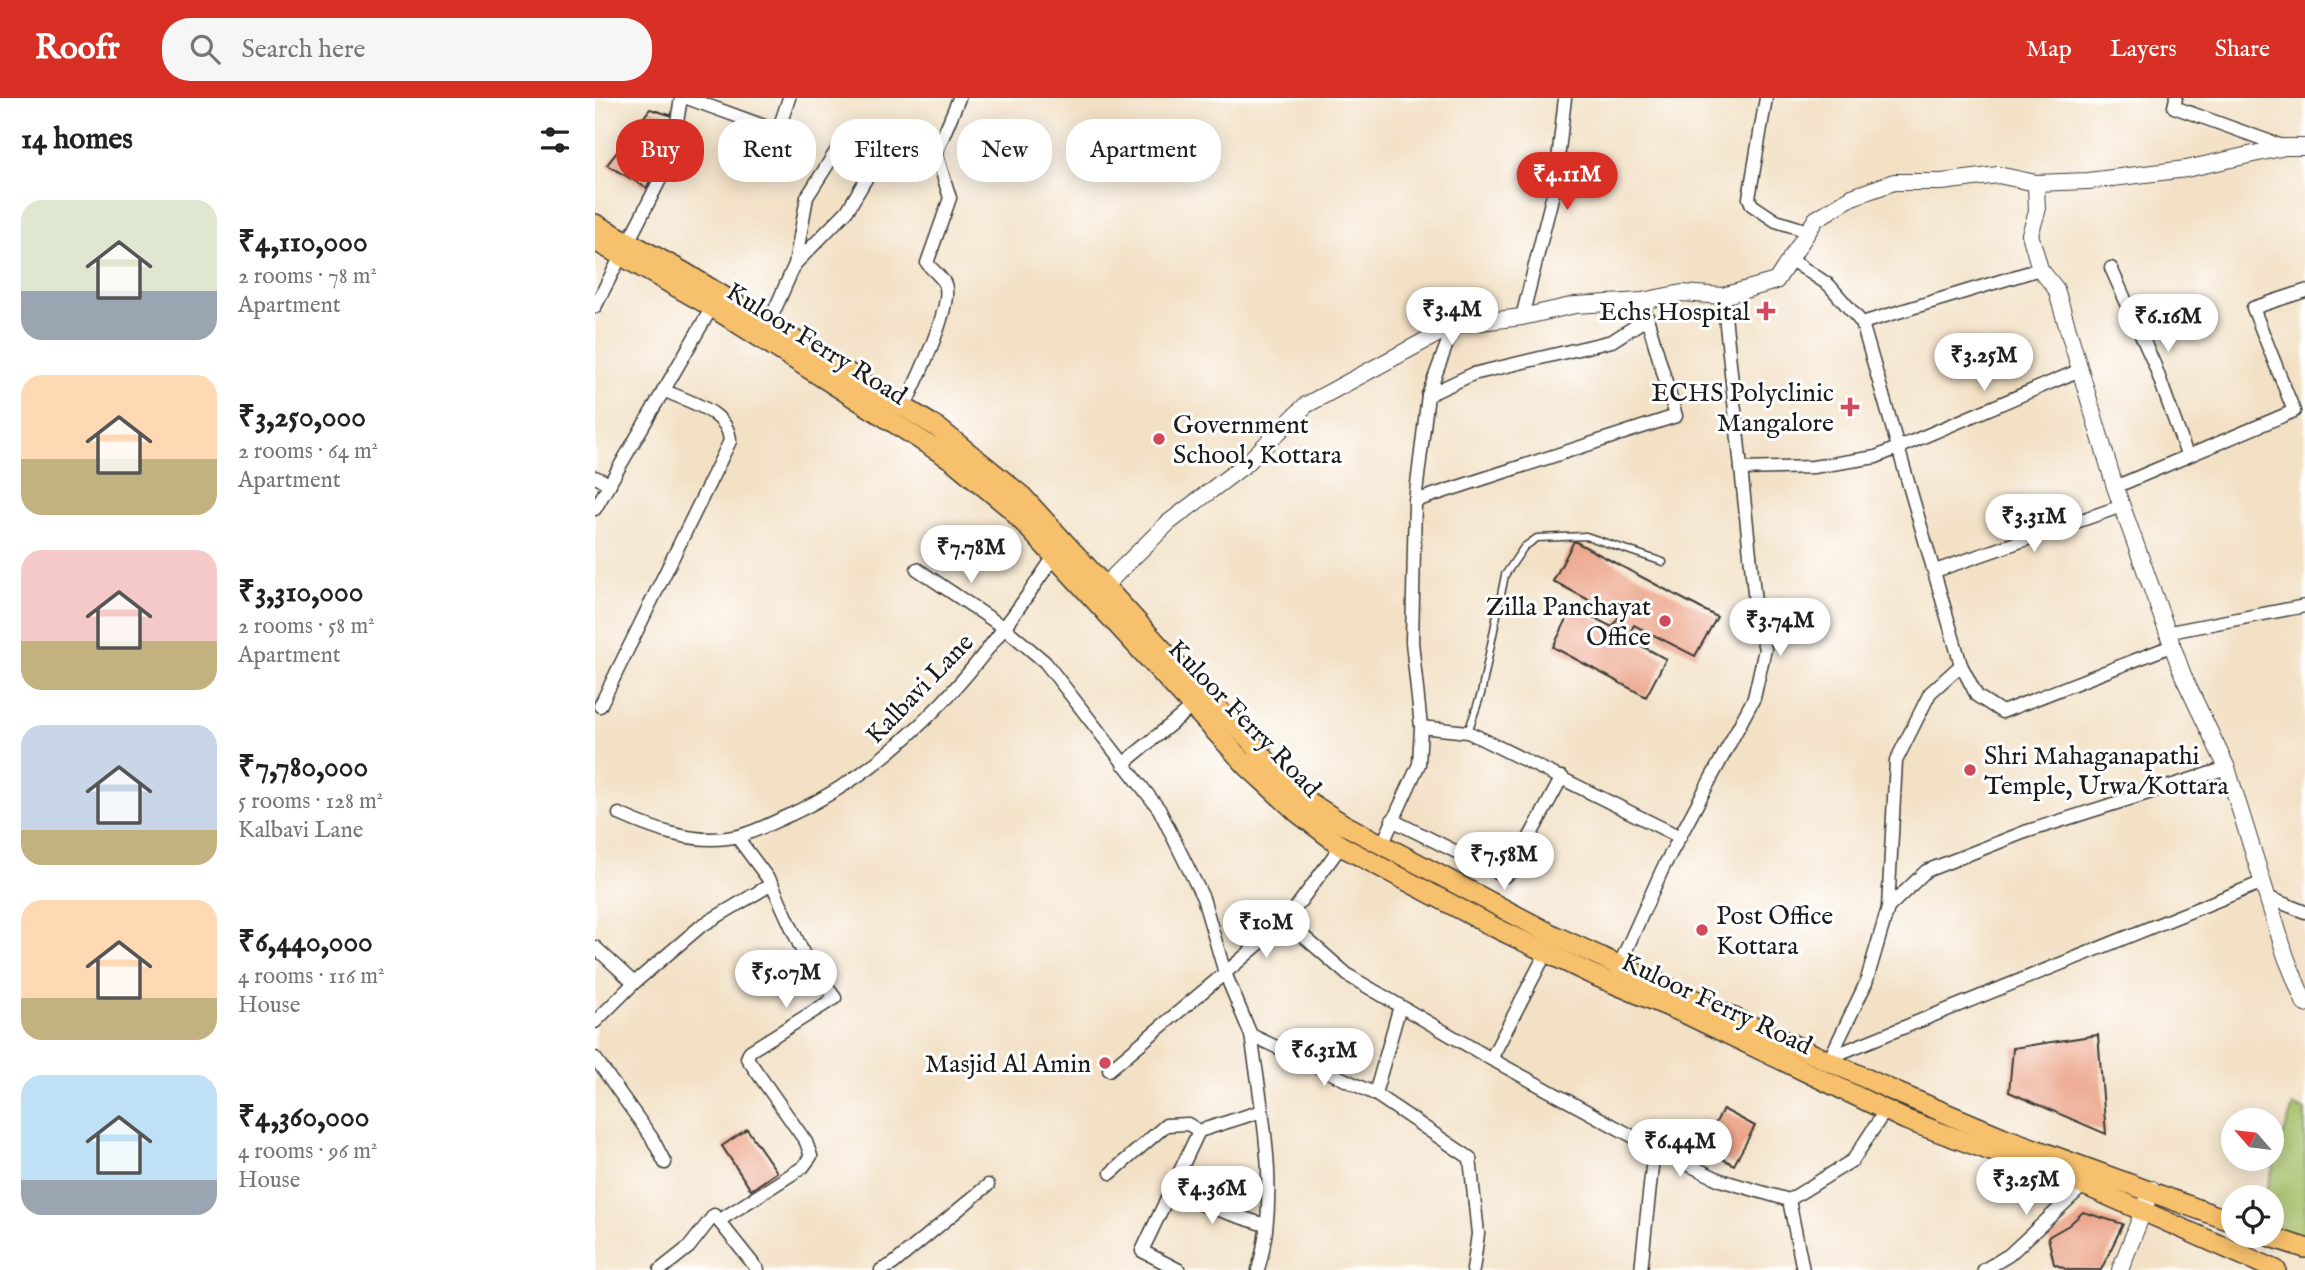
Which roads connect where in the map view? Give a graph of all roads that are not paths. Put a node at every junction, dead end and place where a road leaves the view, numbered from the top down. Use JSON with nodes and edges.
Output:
{"nodes":[{"id":1,"x":681,"y":98,"type":"edge"},
{"id":2,"x":687,"y":98,"type":"edge"},
{"id":3,"x":789,"y":98,"type":"edge"},
{"id":4,"x":959,"y":98,"type":"edge"},
{"id":5,"x":1566,"y":98,"type":"edge"},
{"id":6,"x":1766,"y":98,"type":"edge"},
{"id":7,"x":2176,"y":98,"type":"edge"},
{"id":8,"x":2305,"y":146,"type":"edge"},
{"id":9,"x":2285,"y":147,"type":"junction"},
{"id":10,"x":2036,"y":183,"type":"junction"},
{"id":11,"x":595,"y":224,"type":"edge"},
{"id":12,"x":1808,"y":231,"type":"junction"},
{"id":13,"x":595,"y":241,"type":"edge"},
{"id":14,"x":624,"y":248,"type":"junction"},
{"id":15,"x":1791,"y":260,"type":"junction"},
{"id":16,"x":795,"y":264,"type":"junction"},
{"id":17,"x":2111,"y":268,"type":"dead end"},
{"id":18,"x":2040,"y":269,"type":"junction"},
{"id":19,"x":2305,"y":291,"type":"edge"},
{"id":20,"x":1723,"y":296,"type":"junction"},
{"id":21,"x":1643,"y":301,"type":"junction"},
{"id":22,"x":595,"y":307,"type":"edge"},
{"id":23,"x":712,"y":307,"type":"junction"},
{"id":24,"x":1523,"y":317,"type":"junction"},
{"id":25,"x":1648,"y":318,"type":"junction"},
{"id":26,"x":1862,"y":323,"type":"junction"},
{"id":27,"x":768,"y":325,"type":"junction"},
{"id":28,"x":1454,"y":325,"type":"junction"},
{"id":29,"x":2080,"y":370,"type":"junction"},
{"id":30,"x":663,"y":390,"type":"junction"},
{"id":31,"x":1428,"y":395,"type":"junction"},
{"id":32,"x":904,"y":408,"type":"junction"},
{"id":33,"x":1900,"y":446,"type":"junction"},
{"id":34,"x":2187,"y":455,"type":"junction"},
{"id":35,"x":1741,"y":469,"type":"junction"},
{"id":36,"x":595,"y":477,"type":"edge"},
{"id":37,"x":610,"y":484,"type":"junction"},
{"id":38,"x":2115,"y":487,"type":"junction"},
{"id":39,"x":1415,"y":501,"type":"junction"},
{"id":40,"x":2122,"y":506,"type":"junction"},
{"id":41,"x":595,"y":509,"type":"edge"},
{"id":42,"x":1059,"y":549,"type":"junction"},
{"id":43,"x":1663,"y":562,"type":"dead end"},
{"id":44,"x":917,"y":569,"type":"dead end"},
{"id":45,"x":1935,"y":571,"type":"junction"},
{"id":46,"x":1099,"y":591,"type":"junction"},
{"id":47,"x":2305,"y":606,"type":"edge"},
{"id":48,"x":1006,"y":629,"type":"junction"},
{"id":49,"x":2171,"y":638,"type":"junction"},
{"id":50,"x":1961,"y":665,"type":"junction"},
{"id":51,"x":600,"y":706,"type":"dead end"},
{"id":52,"x":1193,"y":706,"type":"junction"},
{"id":53,"x":1421,"y":727,"type":"junction"},
{"id":54,"x":1468,"y":732,"type":"junction"},
{"id":55,"x":1123,"y":764,"type":"junction"},
{"id":56,"x":2227,"y":768,"type":"junction"},
{"id":57,"x":1562,"y":777,"type":"junction"},
{"id":58,"x":619,"y":814,"type":"dead end"},
{"id":59,"x":1392,"y":820,"type":"junction"},
{"id":60,"x":737,"y":837,"type":"junction"},
{"id":61,"x":1680,"y":837,"type":"junction"},
{"id":62,"x":1382,"y":845,"type":"junction"},
{"id":63,"x":1341,"y":846,"type":"junction"},
{"id":64,"x":772,"y":884,"type":"junction"},
{"id":65,"x":2265,"y":890,"type":"junction"},
{"id":66,"x":1888,"y":908,"type":"junction"},
{"id":67,"x":2305,"y":912,"type":"edge"},
{"id":68,"x":1286,"y":921,"type":"junction"},
{"id":69,"x":595,"y":947,"type":"edge"},
{"id":70,"x":1546,"y":953,"type":"junction"},
{"id":71,"x":1225,"y":973,"type":"junction"},
{"id":72,"x":1615,"y":974,"type":"junction"},
{"id":73,"x":634,"y":983,"type":"junction"},
{"id":74,"x":2305,"y":1004,"type":"edge"},
{"id":75,"x":1400,"y":1006,"type":"junction"},
{"id":76,"x":595,"y":1021,"type":"edge"},
{"id":77,"x":1251,"y":1035,"type":"junction"},
{"id":78,"x":1829,"y":1057,"type":"junction"},
{"id":79,"x":595,"y":1058,"type":"edge"},
{"id":80,"x":1491,"y":1059,"type":"junction"},
{"id":81,"x":1109,"y":1070,"type":"dead end"},
{"id":82,"x":1375,"y":1094,"type":"junction"},
{"id":83,"x":1262,"y":1111,"type":"junction"},
{"id":84,"x":1885,"y":1111,"type":"junction"},
{"id":85,"x":1199,"y":1131,"type":"junction"},
{"id":86,"x":1654,"y":1148,"type":"junction"},
{"id":87,"x":665,"y":1163,"type":"dead end"},
{"id":88,"x":1111,"y":1173,"type":"dead end"},
{"id":89,"x":988,"y":1185,"type":"dead end"},
{"id":90,"x":2084,"y":1185,"type":"junction"},
{"id":91,"x":2152,"y":1189,"type":"junction"},
{"id":92,"x":1169,"y":1194,"type":"junction"},
{"id":93,"x":1789,"y":1200,"type":"junction"},
{"id":94,"x":2143,"y":1213,"type":"junction"},
{"id":95,"x":2221,"y":1217,"type":"edge"},
{"id":96,"x":720,"y":1220,"type":"junction"},
{"id":97,"x":1265,"y":1225,"type":"junction"},
{"id":98,"x":2284,"y":1241,"type":"edge"},
{"id":99,"x":2305,"y":1248,"type":"edge"},
{"id":100,"x":660,"y":1270,"type":"edge"},
{"id":101,"x":758,"y":1270,"type":"edge"},
{"id":102,"x":881,"y":1270,"type":"edge"},
{"id":103,"x":1179,"y":1270,"type":"edge"},
{"id":104,"x":1258,"y":1270,"type":"edge"},
{"id":105,"x":1473,"y":1270,"type":"edge"},
{"id":106,"x":1641,"y":1270,"type":"edge"},
{"id":107,"x":1803,"y":1270,"type":"edge"},
{"id":108,"x":1984,"y":1270,"type":"edge"},
{"id":109,"x":2120,"y":1270,"type":"edge"},
{"id":110,"x":2276,"y":1270,"type":"edge"}],
"edges":[{"from":1,"to":14,"type":"street"},
{"from":2,"to":3,"type":"street"},
{"from":4,"to":32,"type":"street"},
{"from":5,"to":24,"type":"street"},
{"from":6,"to":12,"type":"street"},
{"from":7,"to":9,"type":"street"},
{"from":8,"to":9,"type":"street"},
{"from":9,"to":10,"type":"street"},
{"from":10,"to":12,"type":"street"},
{"from":10,"to":18,"type":"street"},
{"from":11,"to":14,"type":"main road","name":"Kuloor Ferry Road"},
{"from":12,"to":15,"type":"street"},
{"from":13,"to":14,"type":"main road","name":"Kuloor Ferry Road"},
{"from":14,"to":22,"type":"street"},
{"from":14,"to":23,"type":"main road","name":"Kuloor Ferry Road"},
{"from":14,"to":27,"type":"main road","name":"Kuloor Ferry Road"},
{"from":15,"to":20,"type":"street"},
{"from":15,"to":26,"type":"street"},
{"from":16,"to":16,"type":"street"},
{"from":16,"to":27,"type":"street"},
{"from":17,"to":34,"type":"street"},
{"from":18,"to":26,"type":"street"},
{"from":18,"to":29,"type":"street"},
{"from":19,"to":34,"type":"street"},
{"from":20,"to":21,"type":"street"},
{"from":20,"to":35,"type":"street"},
{"from":21,"to":24,"type":"street"},
{"from":21,"to":25,"type":"street"},
{"from":23,"to":30,"type":"street"},
{"from":23,"to":42,"type":"main road","name":"Kuloor Ferry Road"},
{"from":24,"to":28,"type":"street"},
{"from":25,"to":31,"type":"street"},
{"from":25,"to":39,"type":"street"},
{"from":26,"to":33,"type":"street"},
{"from":27,"to":32,"type":"main road","name":"Kuloor Ferry Road"},
{"from":28,"to":31,"type":"street"},
{"from":28,"to":46,"type":"street"},
{"from":29,"to":33,"type":"street"},
{"from":29,"to":38,"type":"street"},
{"from":30,"to":37,"type":"street"},
{"from":30,"to":51,"type":"street"},
{"from":31,"to":39,"type":"street"},
{"from":32,"to":42,"type":"main road","name":"Kuloor Ferry Road"},
{"from":33,"to":35,"type":"street"},
{"from":33,"to":45,"type":"street"},
{"from":34,"to":38,"type":"street"},
{"from":35,"to":61,"type":"street"},
{"from":36,"to":37,"type":"street"},
{"from":37,"to":41,"type":"street"},
{"from":38,"to":40,"type":"street"},
{"from":39,"to":53,"type":"street"},
{"from":40,"to":45,"type":"street"},
{"from":40,"to":49,"type":"street"},
{"from":42,"to":46,"type":"main road","name":"Kuloor Ferry Road"},
{"from":42,"to":48,"type":"street","name":"Kalbavi Lane"},
{"from":43,"to":54,"type":"lane"},
{"from":44,"to":48,"type":"street"},
{"from":45,"to":50,"type":"street"},
{"from":46,"to":52,"type":"main road","name":"Kuloor Ferry Road"},
{"from":46,"to":62,"type":"main road","name":"Kuloor Ferry Road"},
{"from":47,"to":49,"type":"street"},
{"from":48,"to":55,"type":"street"},
{"from":48,"to":60,"type":"street","name":"Kalbavi Lane"},
{"from":49,"to":50,"type":"street"},
{"from":49,"to":56,"type":"street"},
{"from":50,"to":66,"type":"street"},
{"from":52,"to":55,"type":"street"},
{"from":52,"to":63,"type":"main road","name":"Kuloor Ferry Road"},
{"from":53,"to":54,"type":"street"},
{"from":53,"to":59,"type":"street"},
{"from":54,"to":57,"type":"street"},
{"from":55,"to":71,"type":"street"},
{"from":56,"to":65,"type":"street"},
{"from":56,"to":66,"type":"street"},
{"from":57,"to":59,"type":"street"},
{"from":57,"to":61,"type":"street"},
{"from":58,"to":60,"type":"street"},
{"from":59,"to":62,"type":"street"},
{"from":60,"to":64,"type":"street"},
{"from":61,"to":72,"type":"street"},
{"from":62,"to":72,"type":"main road","name":"Kuloor Ferry Road"},
{"from":63,"to":68,"type":"street"},
{"from":63,"to":70,"type":"main road","name":"Kuloor Ferry Road"},
{"from":64,"to":73,"type":"street"},
{"from":64,"to":96,"type":"street"},
{"from":65,"to":67,"type":"street"},
{"from":65,"to":74,"type":"street"},
{"from":65,"to":78,"type":"street"},
{"from":66,"to":78,"type":"street"},
{"from":68,"to":71,"type":"street"},
{"from":68,"to":75,"type":"street"},
{"from":69,"to":73,"type":"street"},
{"from":70,"to":72,"type":"main road","name":"Kuloor Ferry Road"},
{"from":70,"to":80,"type":"street"},
{"from":71,"to":77,"type":"street"},
{"from":71,"to":81,"type":"street"},
{"from":72,"to":78,"type":"main road","name":"Kuloor Ferry Road"},
{"from":72,"to":84,"type":"main road","name":"Kuloor Ferry Road"},
{"from":73,"to":76,"type":"street"},
{"from":75,"to":80,"type":"street"},
{"from":75,"to":82,"type":"street"},
{"from":77,"to":82,"type":"street"},
{"from":77,"to":83,"type":"street"},
{"from":78,"to":91,"type":"main road","name":"Kuloor Ferry Road"},
{"from":79,"to":87,"type":"street"},
{"from":80,"to":86,"type":"street"},
{"from":82,"to":105,"type":"street"},
{"from":83,"to":85,"type":"street"},
{"from":83,"to":97,"type":"street"},
{"from":84,"to":90,"type":"main road","name":"Kuloor Ferry Road"},
{"from":84,"to":93,"type":"street"},
{"from":85,"to":88,"type":"street"},
{"from":85,"to":92,"type":"street"},
{"from":86,"to":93,"type":"street"},
{"from":86,"to":106,"type":"street"},
{"from":89,"to":102,"type":"street"},
{"from":90,"to":94,"type":"main road","name":"Kuloor Ferry Road"},
{"from":90,"to":108,"type":"street"},
{"from":91,"to":94,"type":"street"},
{"from":91,"to":95,"type":"main road","name":"Kuloor Ferry Road"},
{"from":92,"to":97,"type":"street"},
{"from":92,"to":103,"type":"street"},
{"from":93,"to":107,"type":"street"},
{"from":94,"to":109,"type":"street"},
{"from":94,"to":110,"type":"main road","name":"Kuloor Ferry Road"},
{"from":96,"to":100,"type":"street"},
{"from":96,"to":101,"type":"street"},
{"from":97,"to":104,"type":"street"},
{"from":98,"to":99,"type":"main road"}]}
